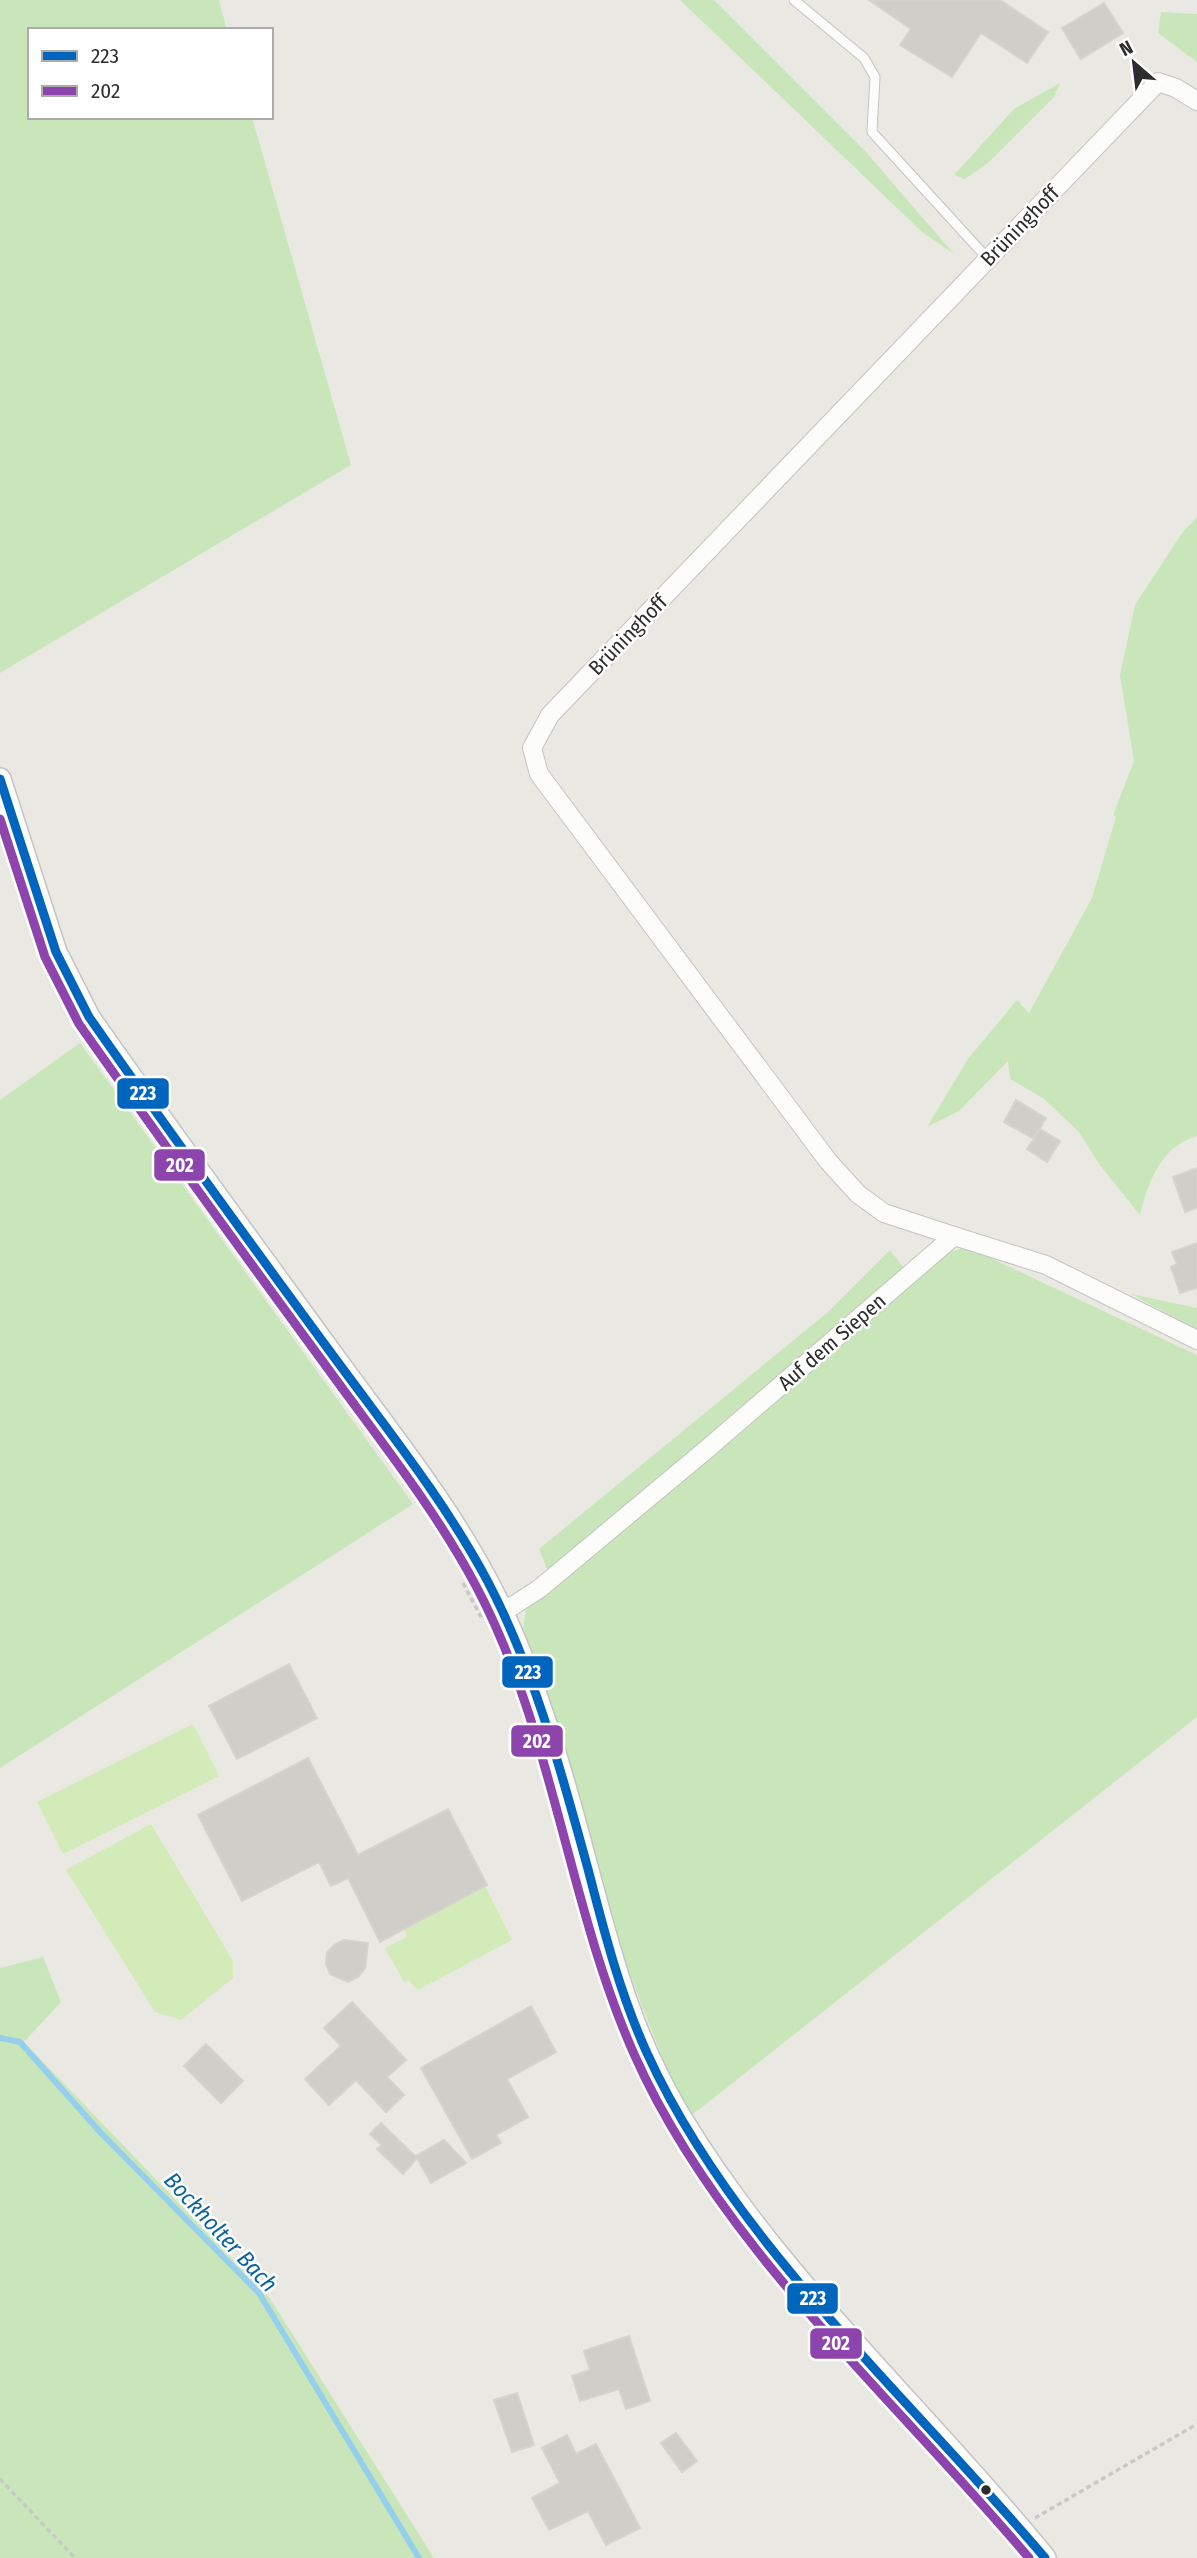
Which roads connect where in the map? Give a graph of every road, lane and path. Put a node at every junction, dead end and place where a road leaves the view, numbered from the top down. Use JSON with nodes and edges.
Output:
{"nodes":[{"id":1,"x":794,"y":0,"type":"edge"},
{"id":2,"x":1197,"y":101,"type":"edge"},
{"id":3,"x":988,"y":259,"type":"junction"},
{"id":4,"x":0,"y":779,"type":"edge"},
{"id":5,"x":954,"y":1236,"type":"junction"},
{"id":6,"x":1197,"y":1340,"type":"edge"},
{"id":7,"x":461,"y":1578,"type":"dead end"},
{"id":8,"x":503,"y":1612,"type":"junction"},
{"id":9,"x":483,"y":1622,"type":"dead end"},
{"id":10,"x":1197,"y":2424,"type":"edge"},
{"id":11,"x":0,"y":2479,"type":"edge"},
{"id":12,"x":1020,"y":2527,"type":"junction"},
{"id":13,"x":75,"y":2558,"type":"edge"},
{"id":14,"x":1045,"y":2558,"type":"edge"}],
"edges":[{"from":1,"to":3,"type":"lane"},
{"from":2,"to":3,"type":"street","name":"Brüninghoff"},
{"from":3,"to":5,"type":"street","name":"Brüninghoff"},
{"from":4,"to":8,"type":"street"},
{"from":5,"to":6,"type":"street"},
{"from":5,"to":8,"type":"street","name":"Auf dem Siepen"},
{"from":7,"to":9,"type":"path"},
{"from":8,"to":12,"type":"street"},
{"from":10,"to":12,"type":"path"},
{"from":11,"to":13,"type":"path"},
{"from":12,"to":14,"type":"street"}]}
